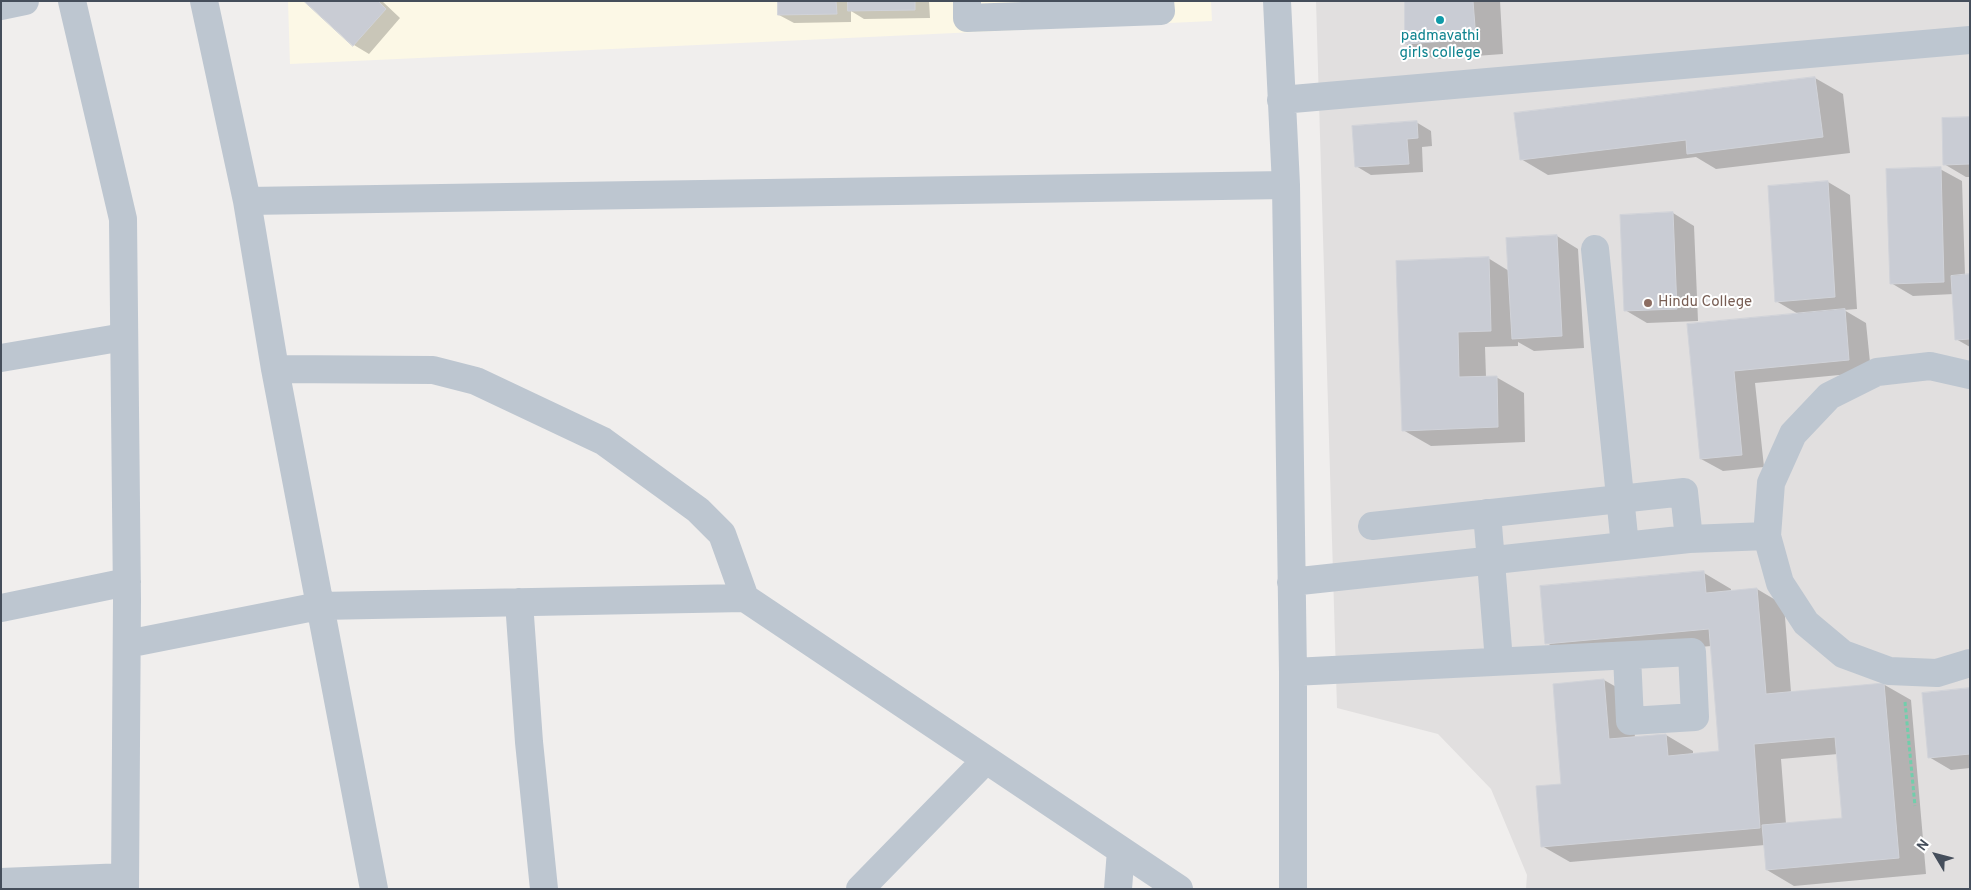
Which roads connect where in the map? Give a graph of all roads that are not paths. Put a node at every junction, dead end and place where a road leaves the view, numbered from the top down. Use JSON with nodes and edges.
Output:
{"nodes":[{"id":1,"x":25,"y":1,"type":"edge"},
{"id":2,"x":72,"y":1,"type":"edge"},
{"id":3,"x":204,"y":1,"type":"edge"},
{"id":4,"x":967,"y":1,"type":"edge"},
{"id":5,"x":1160,"y":1,"type":"edge"},
{"id":6,"x":1277,"y":1,"type":"edge"},
{"id":7,"x":1,"y":6,"type":"edge"},
{"id":8,"x":1970,"y":40,"type":"edge"},
{"id":9,"x":1281,"y":100,"type":"junction"},
{"id":10,"x":1286,"y":185,"type":"junction"},
{"id":11,"x":247,"y":200,"type":"junction"},
{"id":12,"x":1595,"y":249,"type":"dead end"},
{"id":13,"x":124,"y":337,"type":"junction"},
{"id":14,"x":1,"y":358,"type":"edge"},
{"id":15,"x":275,"y":370,"type":"junction"},
{"id":16,"x":1970,"y":375,"type":"edge"},
{"id":17,"x":1620,"y":499,"type":"junction"},
{"id":18,"x":1487,"y":513,"type":"junction"},
{"id":19,"x":1372,"y":526,"type":"dead end"},
{"id":20,"x":1767,"y":536,"type":"junction"},
{"id":21,"x":1689,"y":539,"type":"junction"},
{"id":22,"x":1625,"y":546,"type":"junction"},
{"id":23,"x":1491,"y":560,"type":"junction"},
{"id":24,"x":127,"y":582,"type":"junction"},
{"id":25,"x":1291,"y":582,"type":"junction"},
{"id":26,"x":745,"y":598,"type":"junction"},
{"id":27,"x":519,"y":602,"type":"junction"},
{"id":28,"x":319,"y":606,"type":"junction"},
{"id":29,"x":1,"y":608,"type":"edge"},
{"id":30,"x":127,"y":644,"type":"junction"},
{"id":31,"x":1627,"y":656,"type":"dead end"},
{"id":32,"x":1499,"y":662,"type":"junction"},
{"id":33,"x":1970,"y":663,"type":"edge"},
{"id":34,"x":1293,"y":672,"type":"junction"},
{"id":35,"x":986,"y":760,"type":"junction"},
{"id":36,"x":1121,"y":850,"type":"junction"},
{"id":37,"x":1,"y":882,"type":"edge"},
{"id":38,"x":125,"y":883,"type":"edge"},
{"id":39,"x":374,"y":889,"type":"edge"},
{"id":40,"x":544,"y":889,"type":"edge"},
{"id":41,"x":860,"y":889,"type":"edge"},
{"id":42,"x":1118,"y":889,"type":"edge"},
{"id":43,"x":1179,"y":889,"type":"edge"},
{"id":44,"x":1293,"y":889,"type":"edge"}],
"edges":[{"from":1,"to":7,"type":"street"},
{"from":2,"to":13,"type":"street"},
{"from":3,"to":11,"type":"street"},
{"from":4,"to":5,"type":"street"},
{"from":6,"to":9,"type":"street"},
{"from":8,"to":9,"type":"street"},
{"from":9,"to":10,"type":"street"},
{"from":10,"to":11,"type":"street"},
{"from":10,"to":25,"type":"street"},
{"from":11,"to":15,"type":"street"},
{"from":12,"to":17,"type":"street"},
{"from":13,"to":14,"type":"street"},
{"from":13,"to":24,"type":"street"},
{"from":15,"to":26,"type":"street"},
{"from":15,"to":28,"type":"street"},
{"from":16,"to":20,"type":"street"},
{"from":17,"to":18,"type":"street"},
{"from":17,"to":21,"type":"street"},
{"from":17,"to":22,"type":"street"},
{"from":18,"to":19,"type":"street"},
{"from":18,"to":23,"type":"street"},
{"from":20,"to":21,"type":"street"},
{"from":20,"to":33,"type":"street"},
{"from":21,"to":22,"type":"street"},
{"from":22,"to":23,"type":"street"},
{"from":23,"to":25,"type":"street"},
{"from":23,"to":32,"type":"street"},
{"from":24,"to":29,"type":"street"},
{"from":24,"to":30,"type":"street"},
{"from":25,"to":34,"type":"street"},
{"from":26,"to":27,"type":"street"},
{"from":26,"to":35,"type":"street"},
{"from":27,"to":28,"type":"street"},
{"from":27,"to":40,"type":"street"},
{"from":28,"to":30,"type":"street"},
{"from":28,"to":39,"type":"street"},
{"from":30,"to":38,"type":"street"},
{"from":31,"to":32,"type":"street"},
{"from":32,"to":34,"type":"street"},
{"from":34,"to":44,"type":"street"},
{"from":35,"to":36,"type":"street"},
{"from":35,"to":41,"type":"street"},
{"from":36,"to":42,"type":"street"},
{"from":36,"to":43,"type":"street"},
{"from":37,"to":38,"type":"street"}]}
